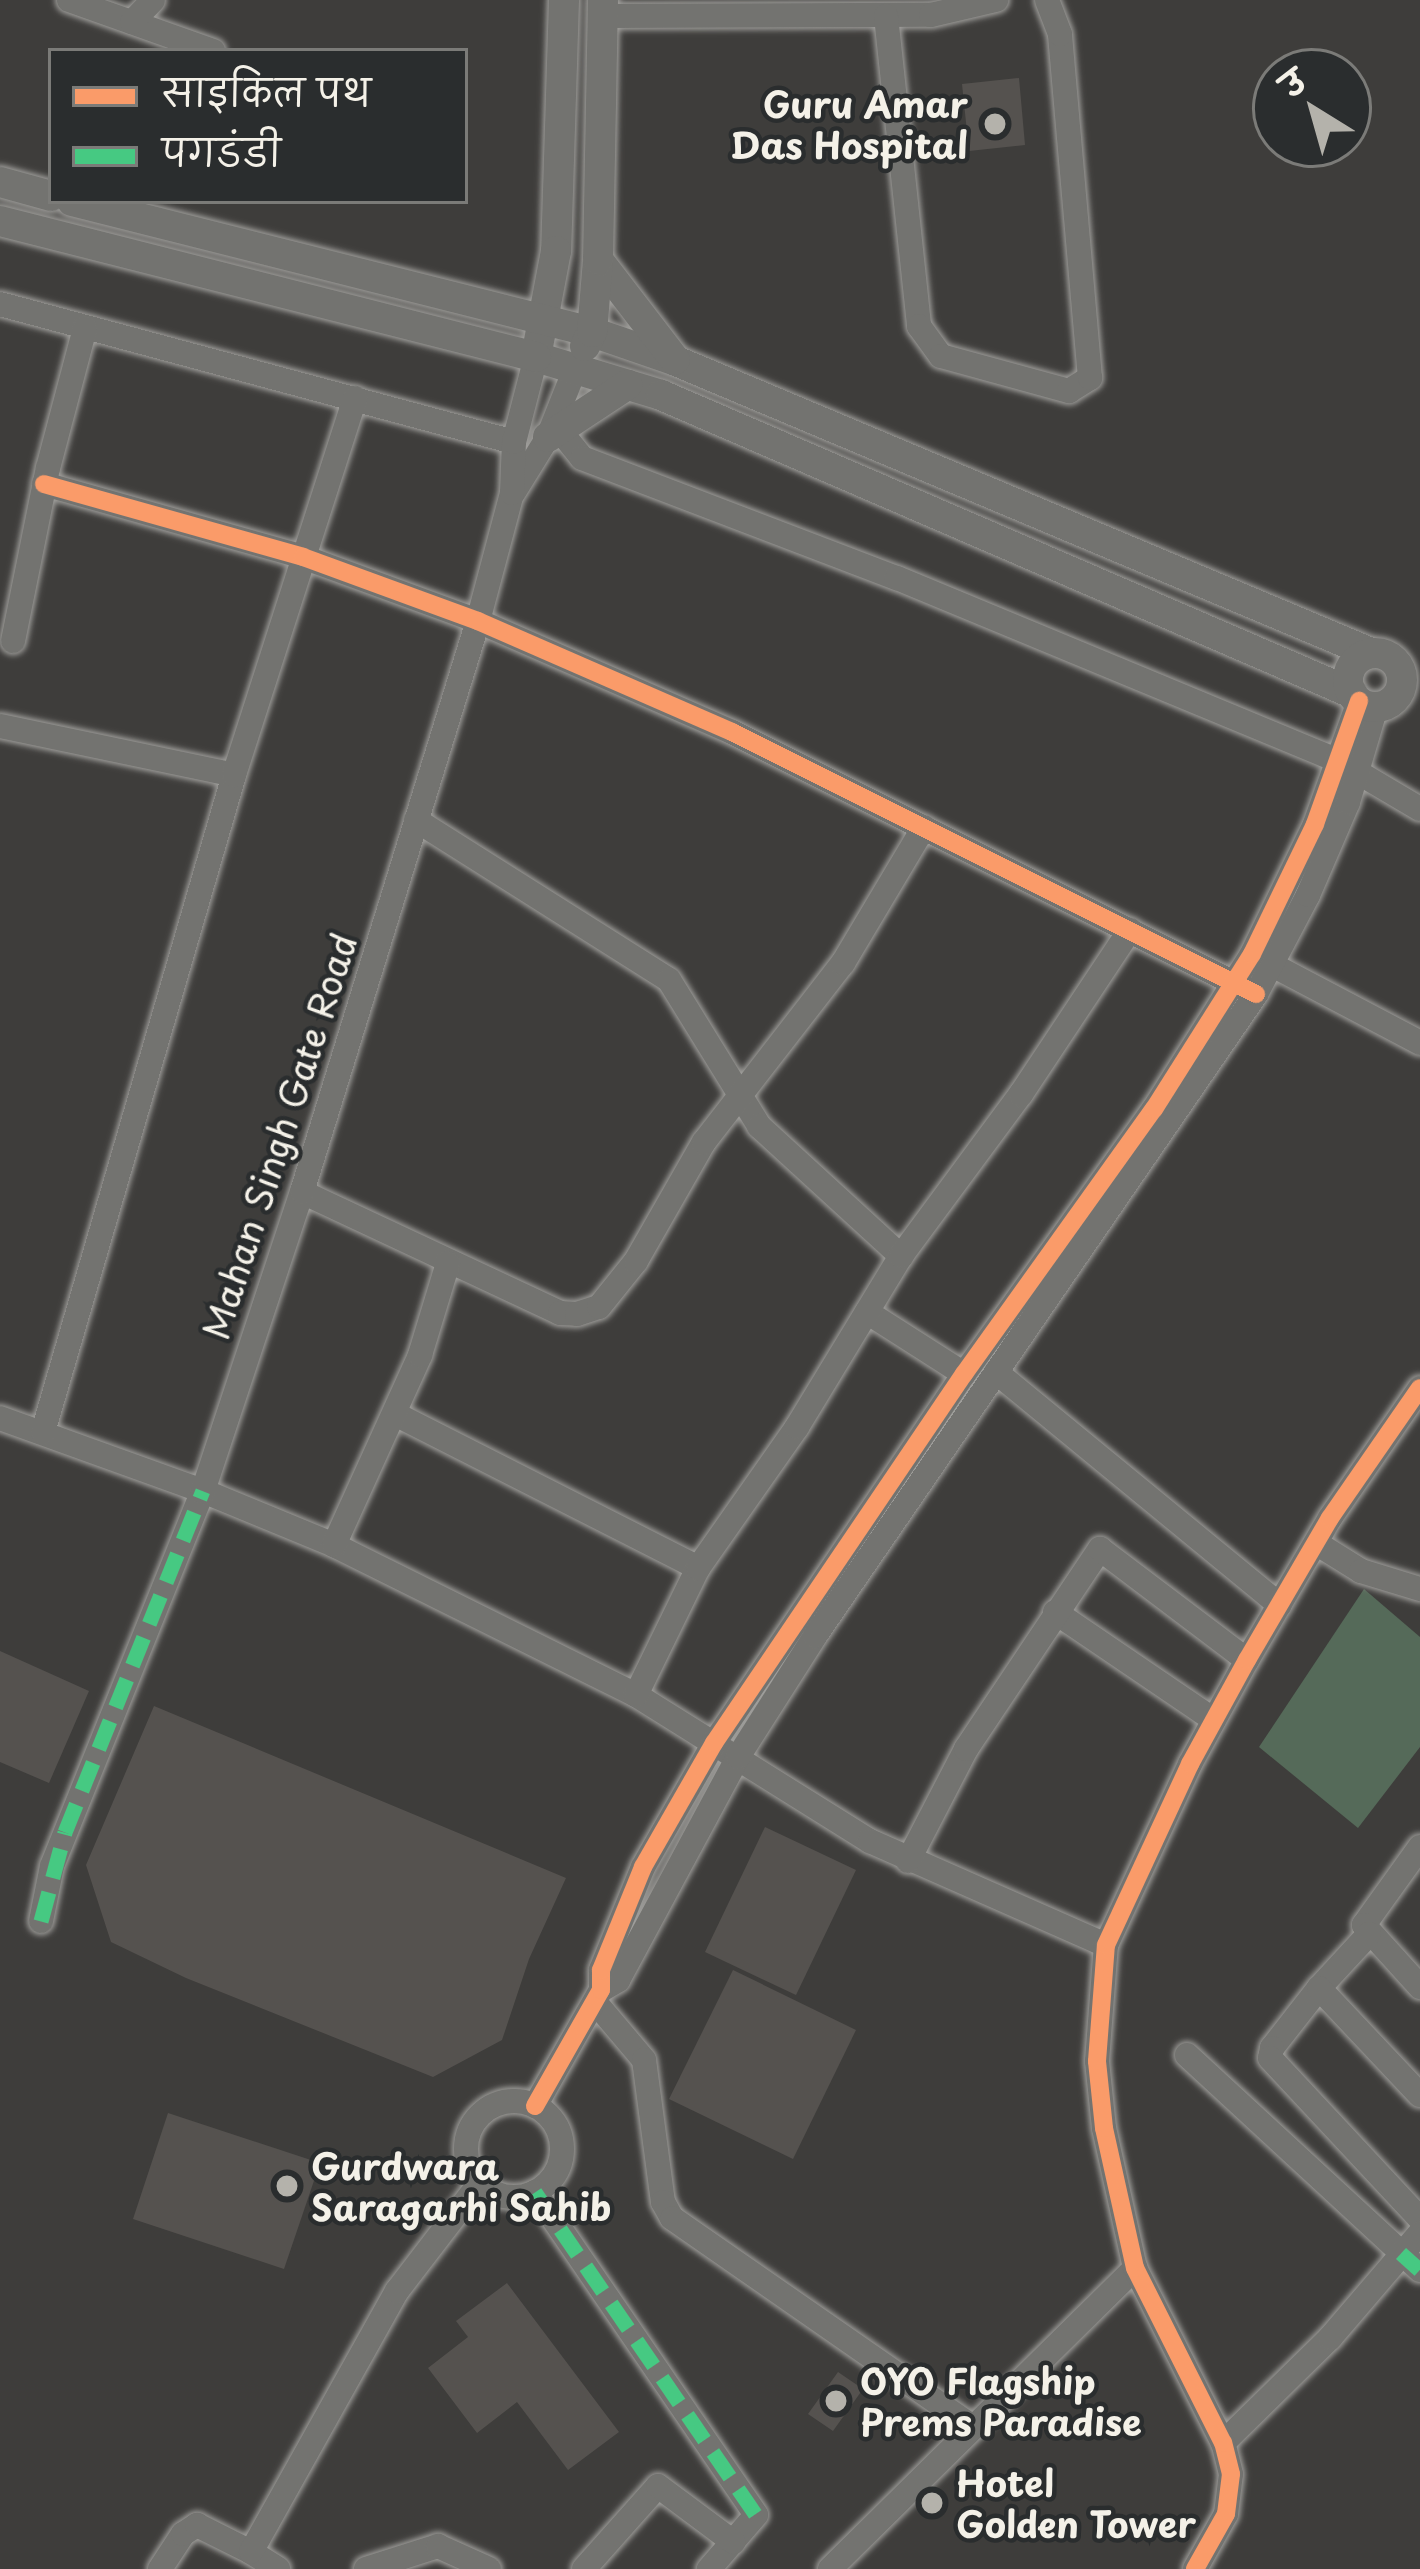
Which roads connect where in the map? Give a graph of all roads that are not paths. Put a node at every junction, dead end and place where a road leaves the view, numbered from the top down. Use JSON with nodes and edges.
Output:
{"nodes":[{"id":1,"x":69,"y":0,"type":"edge"},
{"id":2,"x":153,"y":0,"type":"edge"},
{"id":3,"x":564,"y":0,"type":"edge"},
{"id":4,"x":996,"y":0,"type":"edge"},
{"id":5,"x":1047,"y":0,"type":"edge"},
{"id":6,"x":603,"y":8,"type":"edge"},
{"id":7,"x":845,"y":8,"type":"edge"},
{"id":8,"x":886,"y":16,"type":"junction"},
{"id":9,"x":132,"y":22,"type":"junction"},
{"id":10,"x":205,"y":48,"type":"edge"},
{"id":11,"x":0,"y":182,"type":"edge"},
{"id":12,"x":48,"y":195,"type":"edge"},
{"id":13,"x":84,"y":204,"type":"edge"},
{"id":14,"x":557,"y":218,"type":"junction"},
{"id":15,"x":0,"y":221,"type":"edge"},
{"id":16,"x":598,"y":260,"type":"junction"},
{"id":17,"x":0,"y":304,"type":"edge"},
{"id":18,"x":491,"y":309,"type":"junction"},
{"id":19,"x":542,"y":321,"type":"junction"},
{"id":20,"x":86,"y":328,"type":"junction"},
{"id":21,"x":592,"y":332,"type":"junction"},
{"id":22,"x":536,"y":357,"type":"junction"},
{"id":23,"x":676,"y":361,"type":"junction"},
{"id":24,"x":575,"y":369,"type":"junction"},
{"id":25,"x":627,"y":385,"type":"junction"},
{"id":26,"x":355,"y":398,"type":"junction"},
{"id":27,"x":554,"y":435,"type":"junction"},
{"id":28,"x":514,"y":442,"type":"junction"},
{"id":29,"x":44,"y":484,"type":"junction"},
{"id":30,"x":512,"y":494,"type":"junction"},
{"id":31,"x":303,"y":556,"type":"junction"},
{"id":32,"x":478,"y":621,"type":"junction"},
{"id":33,"x":13,"y":641,"type":"dead end"},
{"id":34,"x":1396,"y":663,"type":"edge"},
{"id":35,"x":1369,"y":701,"type":"junction"},
{"id":36,"x":1420,"y":718,"type":"edge"},
{"id":37,"x":0,"y":726,"type":"edge"},
{"id":38,"x":1347,"y":766,"type":"junction"},
{"id":39,"x":234,"y":775,"type":"junction"},
{"id":40,"x":1420,"y":809,"type":"edge"},
{"id":41,"x":416,"y":820,"type":"junction"},
{"id":42,"x":924,"y":827,"type":"junction"},
{"id":43,"x":1130,"y":930,"type":"junction"},
{"id":44,"x":1262,"y":960,"type":"junction"},
{"id":45,"x":1245,"y":988,"type":"junction"},
{"id":46,"x":1420,"y":1043,"type":"edge"},
{"id":47,"x":739,"y":1096,"type":"junction"},
{"id":48,"x":302,"y":1192,"type":"junction"},
{"id":49,"x":901,"y":1256,"type":"junction"},
{"id":50,"x":448,"y":1263,"type":"junction"},
{"id":51,"x":867,"y":1312,"type":"junction"},
{"id":52,"x":995,"y":1372,"type":"junction"},
{"id":53,"x":964,"y":1374,"type":"junction"},
{"id":54,"x":1420,"y":1388,"type":"edge"},
{"id":55,"x":395,"y":1414,"type":"junction"},
{"id":56,"x":0,"y":1418,"type":"edge"},
{"id":57,"x":44,"y":1432,"type":"junction"},
{"id":58,"x":203,"y":1490,"type":"junction"},
{"id":59,"x":1316,"y":1543,"type":"junction"},
{"id":60,"x":334,"y":1545,"type":"junction"},
{"id":61,"x":698,"y":1568,"type":"junction"},
{"id":62,"x":1420,"y":1589,"type":"edge"},
{"id":63,"x":1280,"y":1605,"type":"junction"},
{"id":64,"x":1055,"y":1612,"type":"junction"},
{"id":65,"x":1247,"y":1660,"type":"junction"},
{"id":66,"x":636,"y":1695,"type":"junction"},
{"id":67,"x":1214,"y":1720,"type":"junction"},
{"id":68,"x":714,"y":1743,"type":"junction"},
{"id":69,"x":738,"y":1757,"type":"junction"},
{"id":70,"x":1420,"y":1847,"type":"edge"},
{"id":71,"x":908,"y":1861,"type":"junction"},
{"id":72,"x":41,"y":1921,"type":"dead end"},
{"id":73,"x":1369,"y":1934,"type":"junction"},
{"id":74,"x":1106,"y":1945,"type":"junction"},
{"id":75,"x":1420,"y":1987,"type":"edge"},
{"id":76,"x":1319,"y":1988,"type":"junction"},
{"id":77,"x":598,"y":1996,"type":"junction"},
{"id":78,"x":1187,"y":2055,"type":"dead end"},
{"id":79,"x":1420,"y":2095,"type":"edge"},
{"id":80,"x":536,"y":2106,"type":"junction"},
{"id":81,"x":480,"y":2183,"type":"junction"},
{"id":82,"x":535,"y":2192,"type":"junction"},
{"id":83,"x":1420,"y":2218,"type":"edge"},
{"id":84,"x":1420,"y":2234,"type":"edge"},
{"id":85,"x":1411,"y":2261,"type":"edge"},
{"id":86,"x":1135,"y":2268,"type":"junction"},
{"id":87,"x":973,"y":2427,"type":"junction"},
{"id":88,"x":1223,"y":2444,"type":"junction"},
{"id":89,"x":733,"y":2542,"type":"junction"},
{"id":90,"x":251,"y":2552,"type":"junction"},
{"id":91,"x":1203,"y":2566,"type":"edge"},
{"id":92,"x":160,"y":2569,"type":"edge"},
{"id":93,"x":278,"y":2569,"type":"edge"},
{"id":94,"x":366,"y":2569,"type":"edge"},
{"id":95,"x":489,"y":2569,"type":"edge"},
{"id":96,"x":584,"y":2569,"type":"edge"},
{"id":97,"x":709,"y":2569,"type":"edge"},
{"id":98,"x":830,"y":2569,"type":"edge"}],
"edges":[{"from":1,"to":9,"type":"street"},
{"from":2,"to":9,"type":"street"},
{"from":3,"to":14,"type":"main road"},
{"from":4,"to":8,"type":"street"},
{"from":5,"to":8,"type":"street"},
{"from":6,"to":7,"type":"street"},
{"from":6,"to":16,"type":"main road"},
{"from":7,"to":8,"type":"street"},
{"from":9,"to":10,"type":"street"},
{"from":11,"to":12,"type":"main road"},
{"from":13,"to":18,"type":"main road"},
{"from":14,"to":18,"type":"main road"},
{"from":14,"to":19,"type":"main road"},
{"from":15,"to":22,"type":"main road"},
{"from":16,"to":21,"type":"main road"},
{"from":16,"to":23,"type":"main road"},
{"from":17,"to":20,"type":"street"},
{"from":18,"to":19,"type":"main road"},
{"from":19,"to":21,"type":"main road"},
{"from":19,"to":22,"type":"main road"},
{"from":20,"to":26,"type":"street"},
{"from":20,"to":29,"type":"street"},
{"from":21,"to":23,"type":"main road"},
{"from":21,"to":24,"type":"main road"},
{"from":22,"to":24,"type":"main road"},
{"from":22,"to":28,"type":"street","name":"Mahan Singh Gate Road"},
{"from":23,"to":34,"type":"main road"},
{"from":24,"to":25,"type":"main road"},
{"from":24,"to":27,"type":"street"},
{"from":25,"to":27,"type":"main road"},
{"from":25,"to":35,"type":"main road"},
{"from":26,"to":28,"type":"street"},
{"from":26,"to":31,"type":"street"},
{"from":27,"to":30,"type":"street"},
{"from":27,"to":38,"type":"street"},
{"from":28,"to":30,"type":"street","name":"Mahan Singh Gate Road"},
{"from":29,"to":31,"type":"street"},
{"from":29,"to":33,"type":"street"},
{"from":30,"to":32,"type":"street","name":"Mahan Singh Gate Road"},
{"from":31,"to":32,"type":"street"},
{"from":31,"to":39,"type":"street"},
{"from":32,"to":41,"type":"street","name":"Mahan Singh Gate Road"},
{"from":32,"to":42,"type":"street"},
{"from":34,"to":35,"type":"main road"},
{"from":34,"to":35,"type":"main road"},
{"from":35,"to":36,"type":"main road"},
{"from":35,"to":38,"type":"street"},
{"from":37,"to":39,"type":"street"},
{"from":38,"to":40,"type":"street"},
{"from":38,"to":44,"type":"street"},
{"from":39,"to":57,"type":"street"},
{"from":41,"to":47,"type":"street"},
{"from":41,"to":48,"type":"street","name":"Mahan Singh Gate Road"},
{"from":42,"to":43,"type":"street"},
{"from":42,"to":47,"type":"street"},
{"from":43,"to":45,"type":"street"},
{"from":43,"to":49,"type":"street"},
{"from":44,"to":45,"type":"street"},
{"from":44,"to":46,"type":"street"},
{"from":45,"to":52,"type":"street"},
{"from":45,"to":53,"type":"street"},
{"from":47,"to":49,"type":"street"},
{"from":47,"to":50,"type":"street"},
{"from":48,"to":50,"type":"street"},
{"from":48,"to":58,"type":"street","name":"Mahan Singh Gate Road"},
{"from":49,"to":51,"type":"street"},
{"from":50,"to":55,"type":"street"},
{"from":51,"to":53,"type":"street"},
{"from":51,"to":61,"type":"street"},
{"from":52,"to":63,"type":"street"},
{"from":52,"to":69,"type":"street"},
{"from":53,"to":68,"type":"street"},
{"from":54,"to":59,"type":"street"},
{"from":55,"to":60,"type":"street"},
{"from":55,"to":61,"type":"street"},
{"from":56,"to":57,"type":"street"},
{"from":57,"to":58,"type":"street"},
{"from":58,"to":60,"type":"street"},
{"from":58,"to":72,"type":"street","name":"Mahan Singh Gate Road"},
{"from":59,"to":62,"type":"street"},
{"from":59,"to":63,"type":"street"},
{"from":60,"to":66,"type":"street"},
{"from":61,"to":66,"type":"street"},
{"from":63,"to":65,"type":"street"},
{"from":64,"to":65,"type":"street"},
{"from":64,"to":67,"type":"street"},
{"from":64,"to":71,"type":"street"},
{"from":65,"to":67,"type":"street"},
{"from":66,"to":68,"type":"street"},
{"from":67,"to":74,"type":"street"},
{"from":68,"to":69,"type":"street"},
{"from":68,"to":77,"type":"street"},
{"from":69,"to":71,"type":"street"},
{"from":69,"to":77,"type":"street"},
{"from":70,"to":73,"type":"street"},
{"from":71,"to":74,"type":"street"},
{"from":73,"to":75,"type":"street"},
{"from":73,"to":76,"type":"street"},
{"from":74,"to":86,"type":"street"},
{"from":76,"to":79,"type":"street"},
{"from":76,"to":83,"type":"street"},
{"from":77,"to":80,"type":"street"},
{"from":77,"to":87,"type":"street"},
{"from":78,"to":85,"type":"street"},
{"from":80,"to":81,"type":"street"},
{"from":80,"to":82,"type":"street"},
{"from":81,"to":82,"type":"street"},
{"from":81,"to":90,"type":"street"},
{"from":82,"to":89,"type":"street"},
{"from":84,"to":85,"type":"street"},
{"from":85,"to":88,"type":"street"},
{"from":86,"to":87,"type":"street"},
{"from":86,"to":88,"type":"street"},
{"from":87,"to":98,"type":"street"},
{"from":88,"to":91,"type":"street"},
{"from":89,"to":96,"type":"street"},
{"from":89,"to":97,"type":"street"},
{"from":90,"to":92,"type":"street"},
{"from":90,"to":93,"type":"street"},
{"from":94,"to":95,"type":"street"}]}
